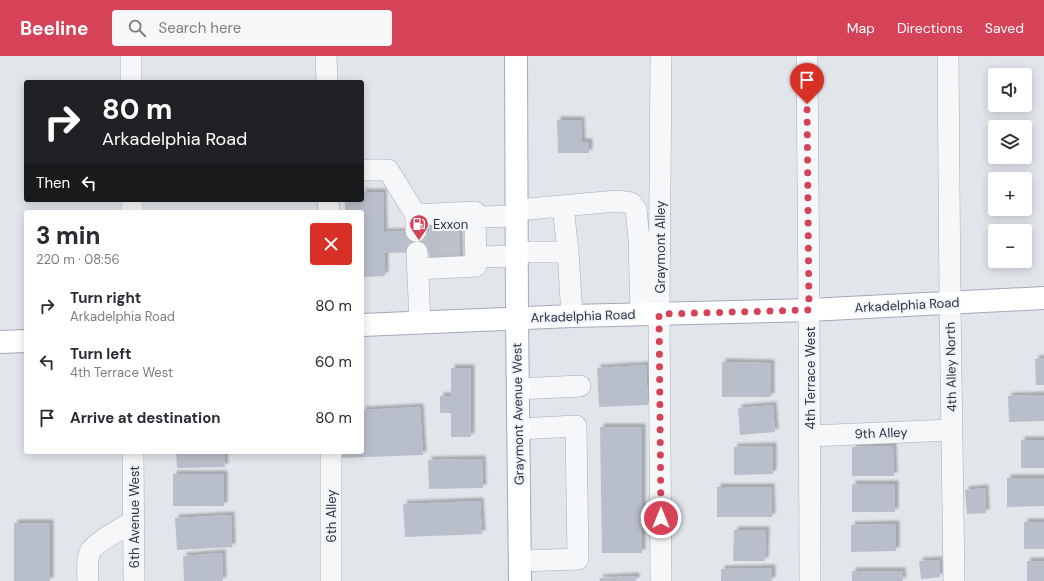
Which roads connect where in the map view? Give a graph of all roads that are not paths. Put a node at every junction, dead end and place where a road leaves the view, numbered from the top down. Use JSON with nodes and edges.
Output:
{"nodes":[{"id":1,"x":131,"y":56,"type":"edge"},
{"id":2,"x":326,"y":56,"type":"edge"},
{"id":3,"x":516,"y":56,"type":"edge"},
{"id":4,"x":661,"y":56,"type":"edge"},
{"id":5,"x":806,"y":56,"type":"edge"},
{"id":6,"x":948,"y":56,"type":"edge"},
{"id":7,"x":131,"y":80,"type":"edge"},
{"id":8,"x":326,"y":80,"type":"edge"},
{"id":9,"x":364,"y":170,"type":"edge"},
{"id":10,"x":563,"y":206,"type":"junction"},
{"id":11,"x":517,"y":213,"type":"junction"},
{"id":12,"x":475,"y":217,"type":"junction"},
{"id":13,"x":470,"y":247,"type":"junction"},
{"id":14,"x":568,"y":252,"type":"junction"},
{"id":15,"x":517,"y":254,"type":"junction"},
{"id":16,"x":1044,"y":298,"type":"edge"},
{"id":17,"x":950,"y":302,"type":"junction"},
{"id":18,"x":809,"y":310,"type":"junction"},
{"id":19,"x":650,"y":314,"type":"junction"},
{"id":20,"x":572,"y":316,"type":"junction"},
{"id":21,"x":517,"y":318,"type":"junction"},
{"id":22,"x":420,"y":322,"type":"junction"},
{"id":23,"x":364,"y":325,"type":"edge"},
{"id":24,"x":24,"y":341,"type":"edge"},
{"id":25,"x":0,"y":342,"type":"edge"},
{"id":26,"x":580,"y":386,"type":"dead end"},
{"id":27,"x":518,"y":389,"type":"junction"},
{"id":28,"x":518,"y":429,"type":"junction"},
{"id":29,"x":952,"y":430,"type":"junction"},
{"id":30,"x":810,"y":436,"type":"junction"},
{"id":31,"x":133,"y":454,"type":"edge"},
{"id":32,"x":331,"y":454,"type":"edge"},
{"id":33,"x":134,"y":520,"type":"junction"},
{"id":34,"x":520,"y":571,"type":"edge"},
{"id":35,"x":88,"y":581,"type":"edge"},
{"id":36,"x":134,"y":581,"type":"edge"},
{"id":37,"x":331,"y":581,"type":"edge"},
{"id":38,"x":661,"y":581,"type":"edge"},
{"id":39,"x":810,"y":581,"type":"edge"},
{"id":40,"x":954,"y":581,"type":"edge"}],
"edges":[{"from":1,"to":7,"type":"street"},
{"from":2,"to":8,"type":"street"},
{"from":3,"to":11,"type":"main road","name":"Graymont Avenue West"},
{"from":4,"to":19,"type":"street","name":"Graymont Alley"},
{"from":5,"to":18,"type":"street","name":"4th Terrace West"},
{"from":6,"to":17,"type":"street","name":"4th Alley North"},
{"from":9,"to":12,"type":"street"},
{"from":10,"to":11,"type":"street"},
{"from":10,"to":14,"type":"street"},
{"from":10,"to":19,"type":"street"},
{"from":11,"to":12,"type":"street"},
{"from":11,"to":15,"type":"main road","name":"Graymont Avenue West"},
{"from":12,"to":13,"type":"street"},
{"from":13,"to":15,"type":"street"},
{"from":13,"to":22,"type":"street"},
{"from":14,"to":15,"type":"street"},
{"from":14,"to":20,"type":"street"},
{"from":15,"to":21,"type":"main road","name":"Graymont Avenue West"},
{"from":16,"to":17,"type":"main road","name":"Arkadelphia Road"},
{"from":17,"to":18,"type":"main road","name":"Arkadelphia Road"},
{"from":17,"to":29,"type":"street","name":"4th Alley North"},
{"from":18,"to":19,"type":"main road","name":"Arkadelphia Road"},
{"from":18,"to":30,"type":"street","name":"4th Terrace West"},
{"from":19,"to":20,"type":"main road","name":"Arkadelphia Road"},
{"from":19,"to":38,"type":"street","name":"Graymont Alley"},
{"from":20,"to":21,"type":"main road","name":"Arkadelphia Road"},
{"from":21,"to":22,"type":"main road","name":"Arkadelphia Road"},
{"from":21,"to":27,"type":"main road","name":"Graymont Avenue West"},
{"from":22,"to":23,"type":"main road","name":"Arkadelphia Road"},
{"from":24,"to":25,"type":"main road"},
{"from":26,"to":27,"type":"street"},
{"from":27,"to":28,"type":"main road","name":"Graymont Avenue West"},
{"from":28,"to":34,"type":"main road","name":"Graymont Avenue West"},
{"from":28,"to":34,"type":"street"},
{"from":29,"to":30,"type":"street","name":"9th Alley"},
{"from":29,"to":40,"type":"street","name":"4th Alley North"},
{"from":30,"to":39,"type":"street","name":"4th Terrace West"},
{"from":31,"to":33,"type":"street","name":"6th Avenue West"},
{"from":32,"to":37,"type":"street","name":"6th Alley"},
{"from":33,"to":35,"type":"street"},
{"from":33,"to":36,"type":"street","name":"6th Avenue West"}]}
